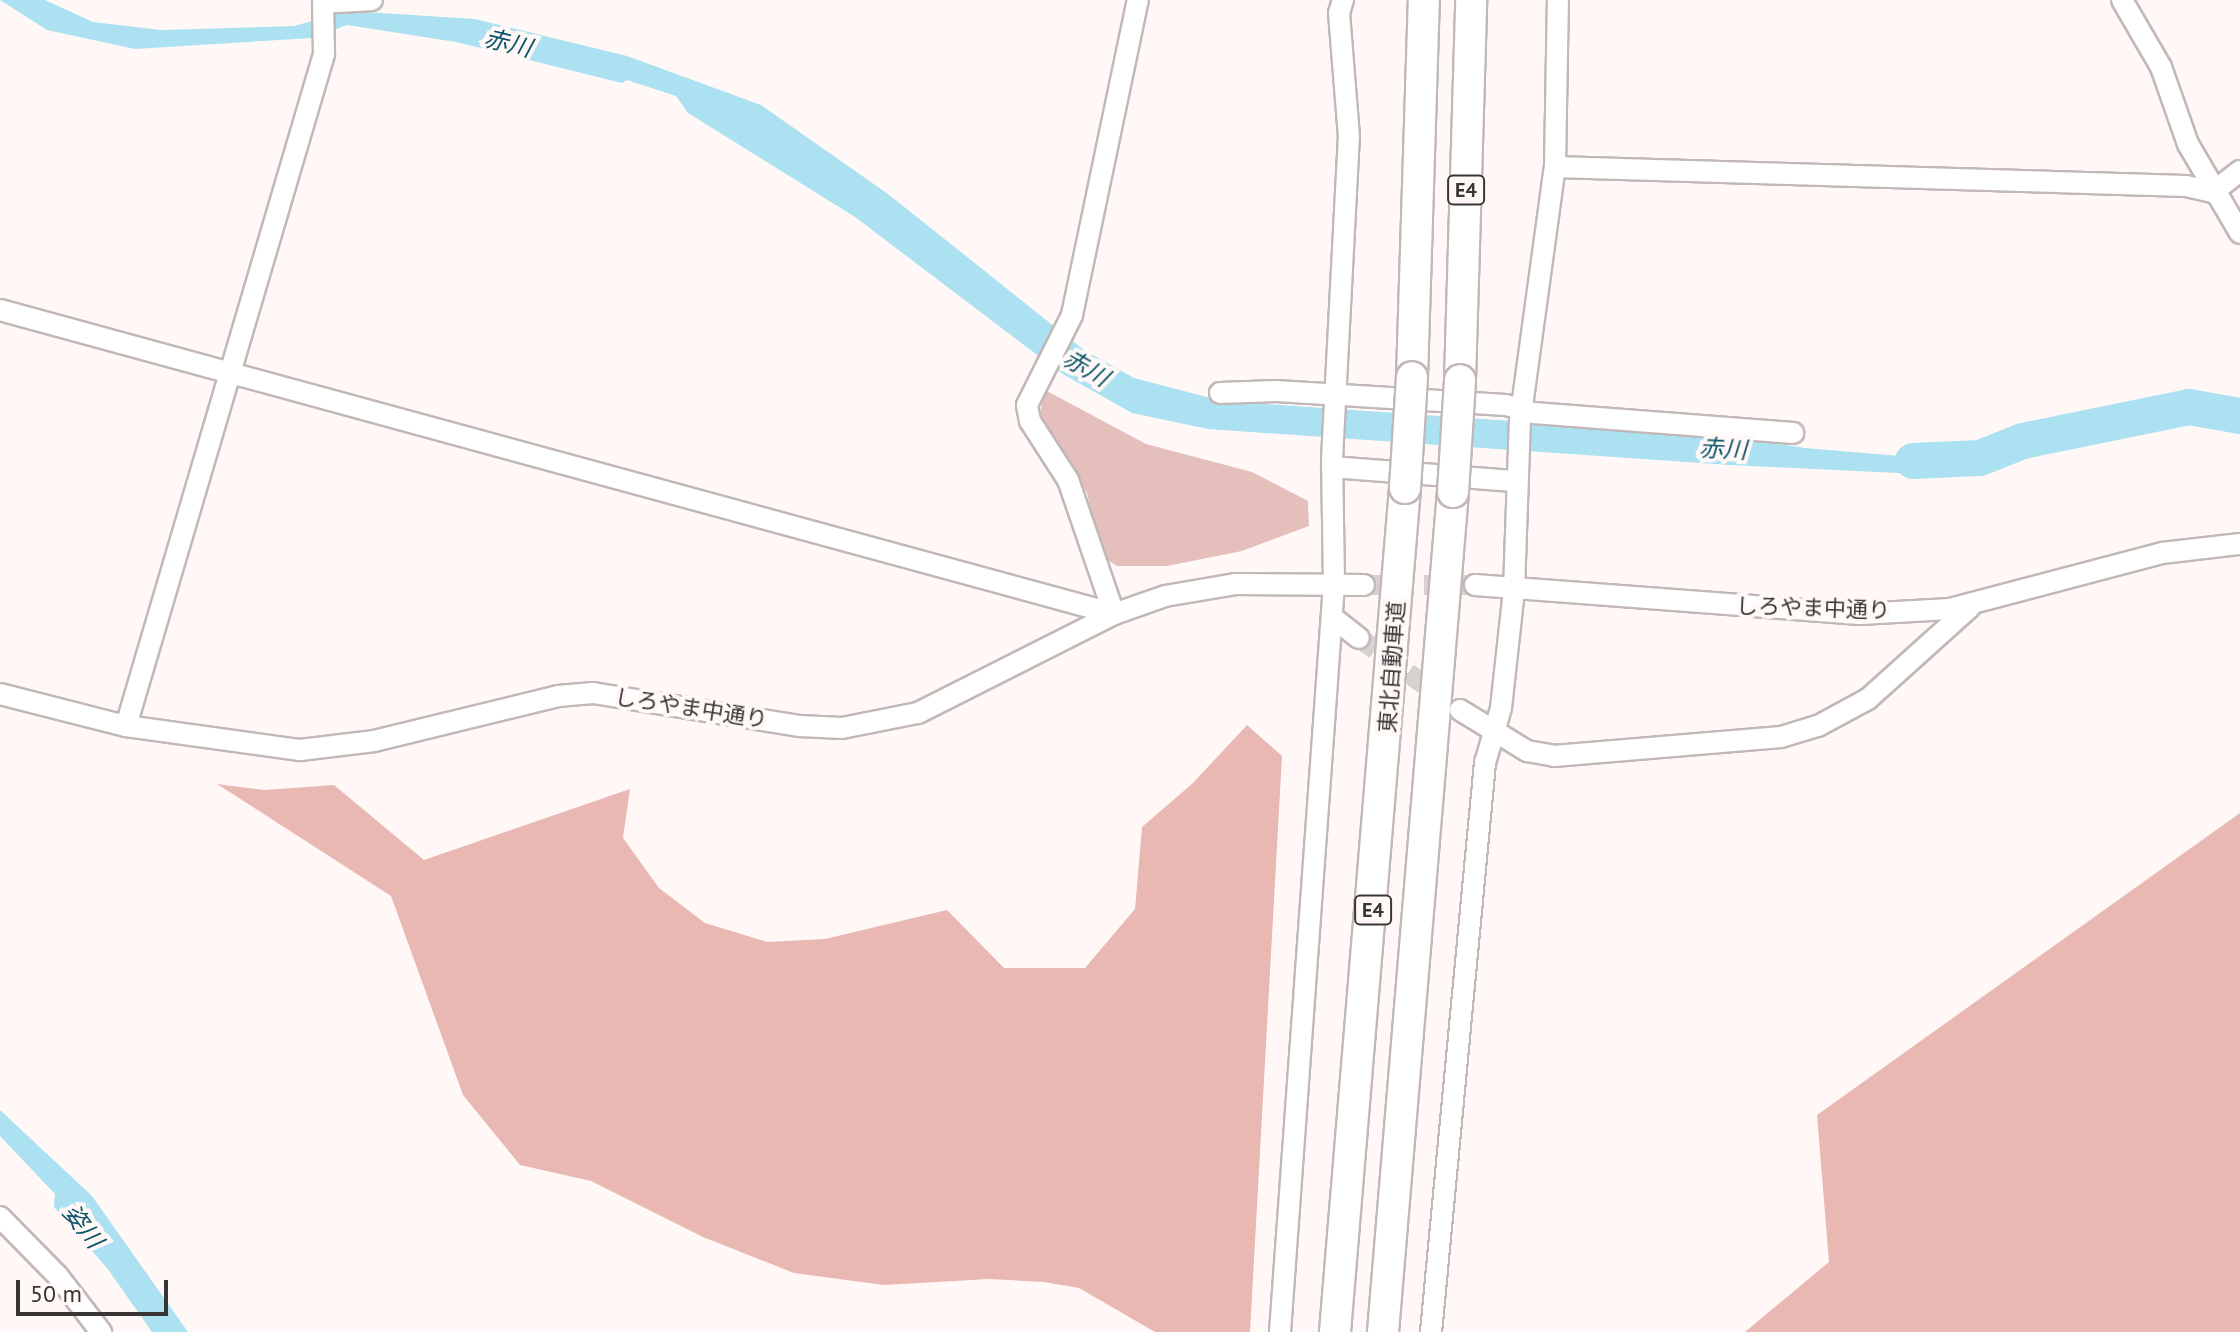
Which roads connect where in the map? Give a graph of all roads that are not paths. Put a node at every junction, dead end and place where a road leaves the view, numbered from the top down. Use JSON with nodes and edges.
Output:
{"nodes":[{"id":1,"x":372,"y":0,"type":"edge"},
{"id":2,"x":1138,"y":0,"type":"edge"},
{"id":3,"x":1343,"y":0,"type":"edge"},
{"id":4,"x":1424,"y":0,"type":"edge"},
{"id":5,"x":1471,"y":0,"type":"edge"},
{"id":6,"x":1558,"y":0,"type":"edge"},
{"id":7,"x":2122,"y":0,"type":"edge"},
{"id":8,"x":1555,"y":167,"type":"junction"},
{"id":9,"x":2240,"y":171,"type":"edge"},
{"id":10,"x":2213,"y":192,"type":"junction"},
{"id":11,"x":2240,"y":233,"type":"edge"},
{"id":12,"x":0,"y":310,"type":"edge"},
{"id":13,"x":230,"y":374,"type":"junction"},
{"id":14,"x":1220,"y":393,"type":"dead end"},
{"id":15,"x":1335,"y":396,"type":"junction"},
{"id":16,"x":1521,"y":414,"type":"junction"},
{"id":17,"x":1793,"y":433,"type":"dead end"},
{"id":18,"x":1332,"y":463,"type":"junction"},
{"id":19,"x":1516,"y":481,"type":"junction"},
{"id":20,"x":2240,"y":544,"type":"edge"},
{"id":21,"x":1334,"y":584,"type":"junction"},
{"id":22,"x":1364,"y":585,"type":"tunnel mouth"},
{"id":23,"x":1475,"y":585,"type":"tunnel mouth"},
{"id":24,"x":1514,"y":590,"type":"junction"},
{"id":25,"x":1973,"y":604,"type":"junction"},
{"id":26,"x":1114,"y":614,"type":"junction"},
{"id":27,"x":1332,"y":617,"type":"junction"},
{"id":28,"x":1359,"y":638,"type":"tunnel mouth"},
{"id":29,"x":0,"y":694,"type":"edge"},
{"id":30,"x":1460,"y":710,"type":"tunnel mouth"},
{"id":31,"x":126,"y":726,"type":"junction"},
{"id":32,"x":1492,"y":730,"type":"junction"},
{"id":33,"x":0,"y":1217,"type":"edge"},
{"id":34,"x":101,"y":1332,"type":"edge"},
{"id":35,"x":1280,"y":1332,"type":"edge"},
{"id":36,"x":1335,"y":1332,"type":"edge"},
{"id":37,"x":1383,"y":1332,"type":"edge"},
{"id":38,"x":1431,"y":1332,"type":"edge"}],
"edges":[{"from":1,"to":13,"type":"street"},
{"from":2,"to":26,"type":"street"},
{"from":3,"to":15,"type":"street"},
{"from":4,"to":36,"type":"highway","name":"東北自動車道","number":"E4","bridge":true},
{"from":5,"to":37,"type":"highway","number":"E4","bridge":true},
{"from":6,"to":8,"type":"street"},
{"from":7,"to":10,"type":"street"},
{"from":8,"to":10,"type":"street"},
{"from":8,"to":16,"type":"street"},
{"from":9,"to":10,"type":"street"},
{"from":10,"to":11,"type":"street"},
{"from":12,"to":13,"type":"street"},
{"from":13,"to":26,"type":"street"},
{"from":13,"to":31,"type":"street"},
{"from":14,"to":15,"type":"street"},
{"from":15,"to":16,"type":"street"},
{"from":15,"to":18,"type":"street"},
{"from":16,"to":17,"type":"street"},
{"from":16,"to":19,"type":"street"},
{"from":18,"to":19,"type":"street"},
{"from":18,"to":21,"type":"street"},
{"from":19,"to":24,"type":"street"},
{"from":20,"to":25,"type":"street","name":"しろやま中通り"},
{"from":21,"to":22,"type":"street","name":"しろやま中通り"},
{"from":21,"to":26,"type":"street","name":"しろやま中通り"},
{"from":21,"to":27,"type":"street"},
{"from":23,"to":24,"type":"street","name":"しろやま中通り"},
{"from":24,"to":25,"type":"street","name":"しろやま中通り"},
{"from":24,"to":32,"type":"street"},
{"from":25,"to":32,"type":"street"},
{"from":26,"to":31,"type":"street","name":"しろやま中通り"},
{"from":27,"to":28,"type":"street"},
{"from":27,"to":35,"type":"street"},
{"from":29,"to":31,"type":"street","name":"しろやま中通り"},
{"from":30,"to":32,"type":"street"},
{"from":32,"to":38,"type":"street"},
{"from":33,"to":34,"type":"street"}]}
